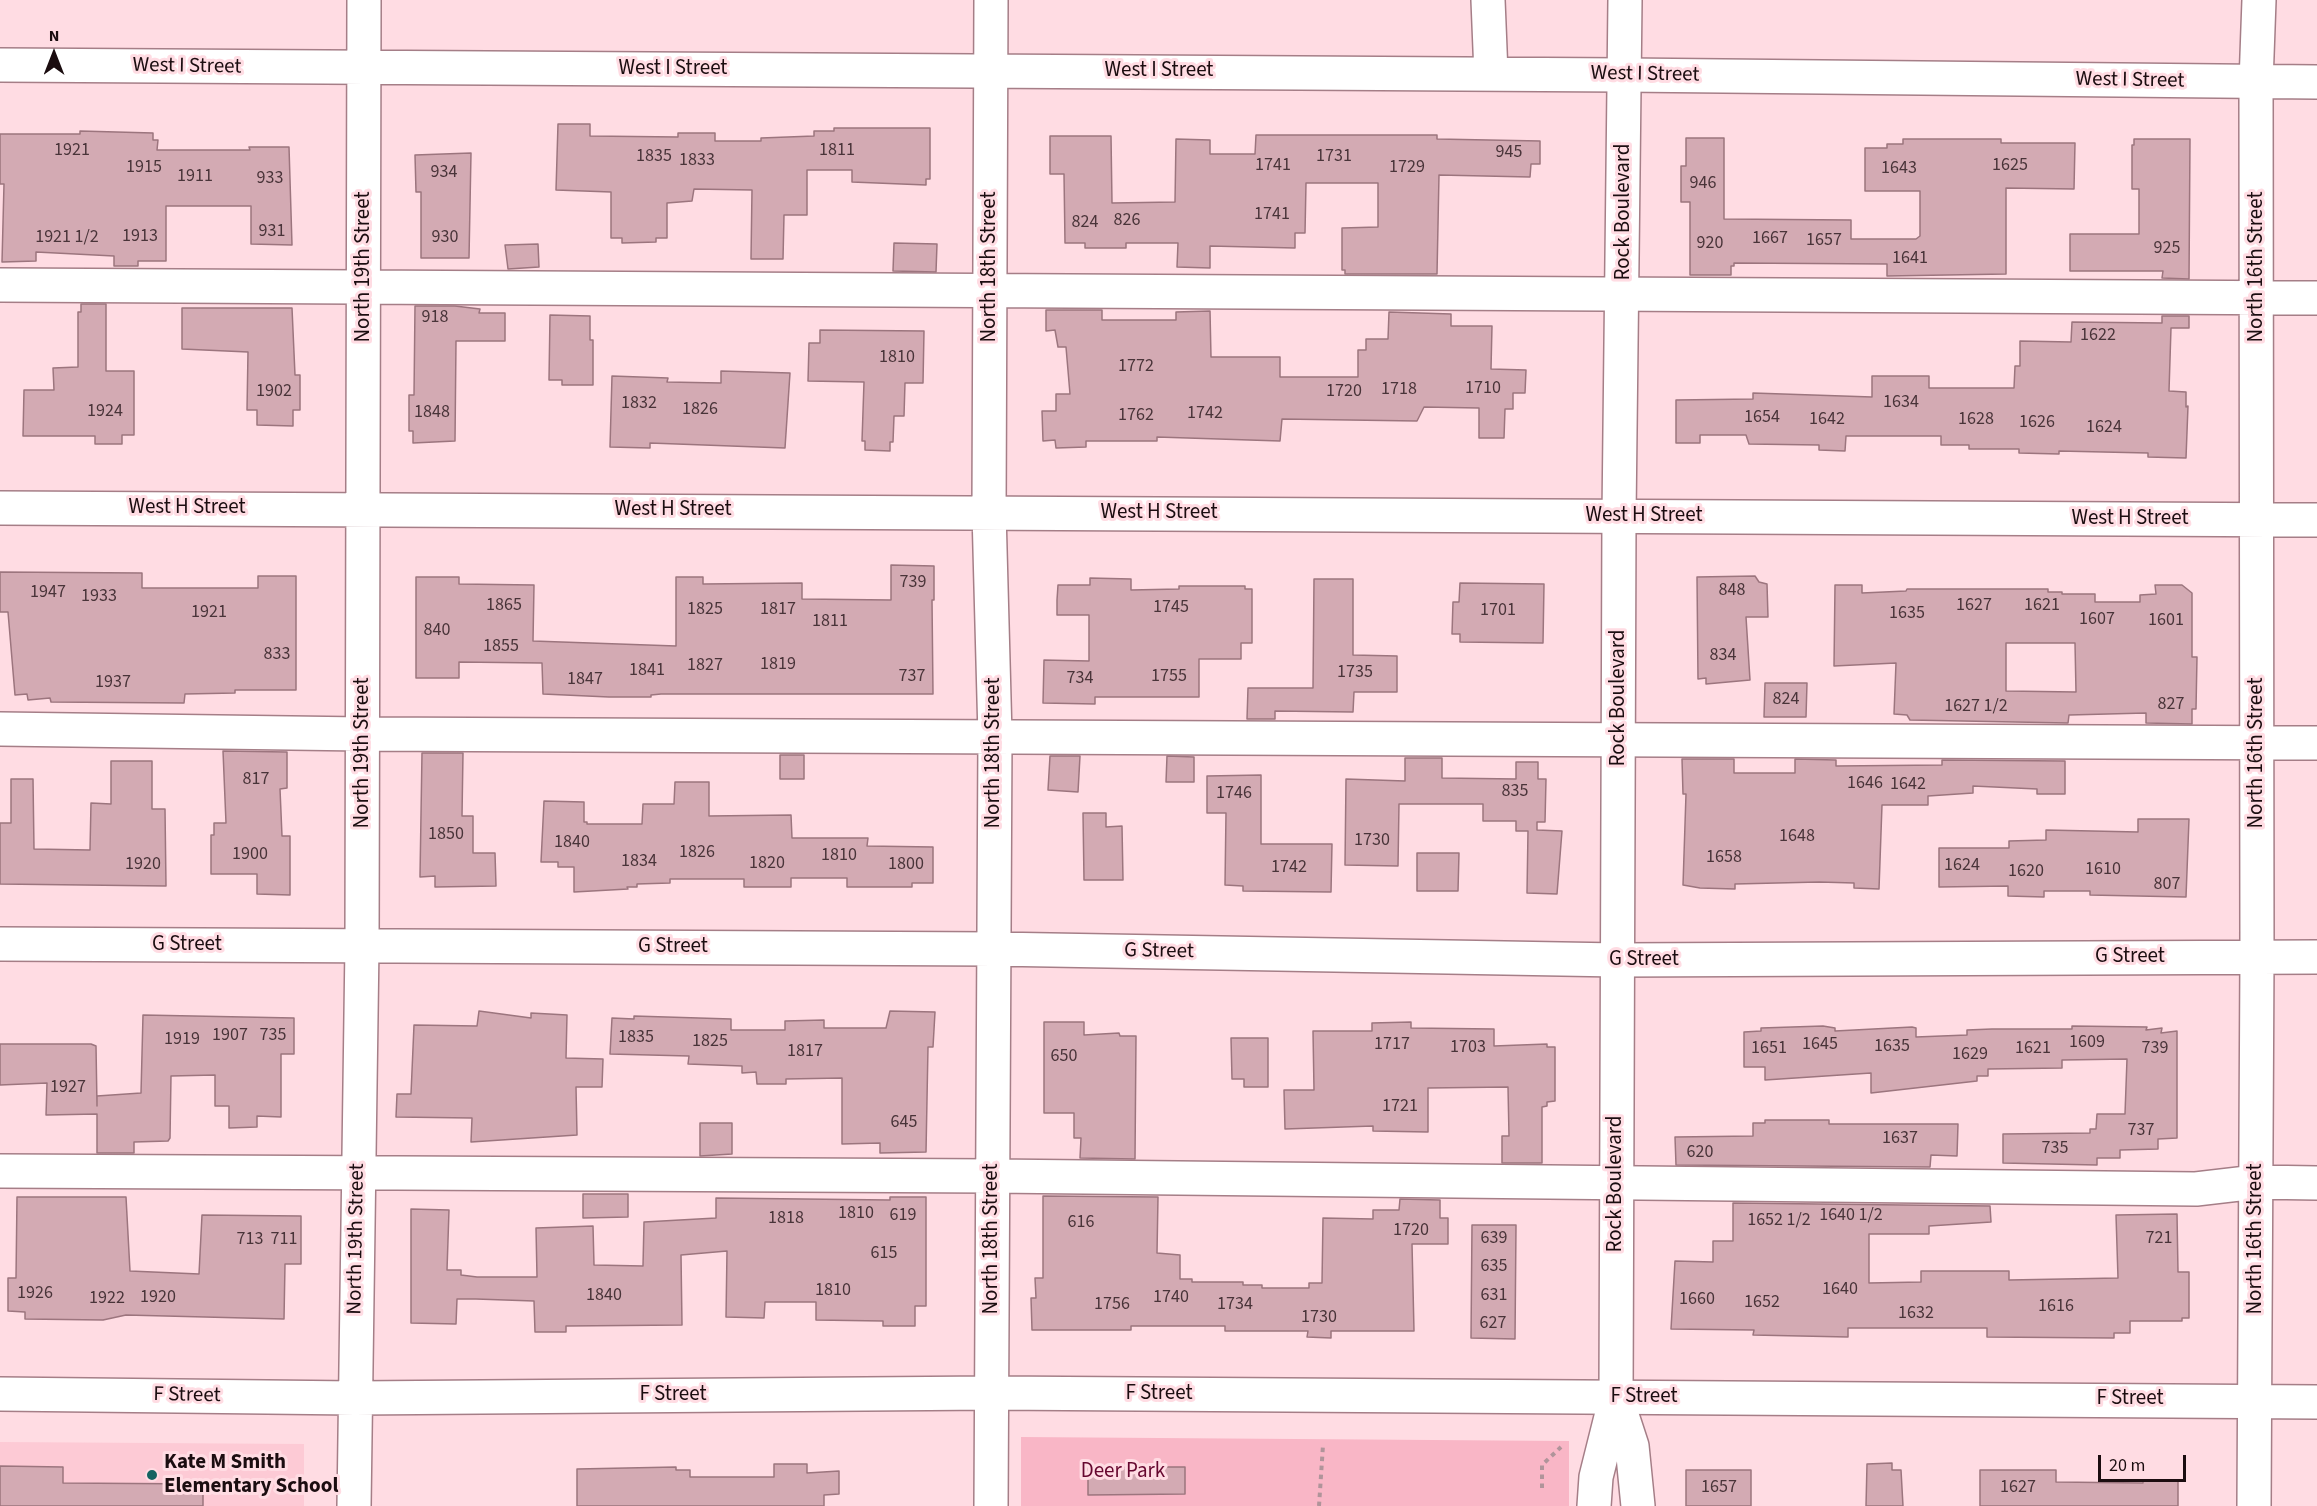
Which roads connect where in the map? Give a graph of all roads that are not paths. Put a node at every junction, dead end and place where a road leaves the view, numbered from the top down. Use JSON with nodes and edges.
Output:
{"nodes":[{"id":1,"x":364,"y":0,"type":"edge"},
{"id":2,"x":991,"y":0,"type":"edge"},
{"id":3,"x":1488,"y":0,"type":"edge"},
{"id":4,"x":1624,"y":0,"type":"edge"},
{"id":5,"x":2259,"y":0,"type":"edge"},
{"id":6,"x":0,"y":64,"type":"edge"},
{"id":7,"x":363,"y":69,"type":"junction"},
{"id":8,"x":991,"y":70,"type":"junction"},
{"id":9,"x":1491,"y":74,"type":"junction"},
{"id":10,"x":1624,"y":75,"type":"junction"},
{"id":11,"x":2317,"y":82,"type":"edge"},
{"id":12,"x":2256,"y":83,"type":"junction"},
{"id":13,"x":0,"y":285,"type":"edge"},
{"id":14,"x":364,"y":288,"type":"junction"},
{"id":15,"x":989,"y":290,"type":"junction"},
{"id":16,"x":1623,"y":294,"type":"junction"},
{"id":17,"x":2257,"y":297,"type":"junction"},
{"id":18,"x":2317,"y":298,"type":"edge"},
{"id":19,"x":0,"y":508,"type":"edge"},
{"id":20,"x":364,"y":508,"type":"junction"},
{"id":21,"x":989,"y":512,"type":"junction"},
{"id":22,"x":1619,"y":516,"type":"junction"},
{"id":23,"x":2257,"y":519,"type":"junction"},
{"id":24,"x":2317,"y":520,"type":"edge"},
{"id":25,"x":0,"y":729,"type":"edge"},
{"id":26,"x":363,"y":734,"type":"junction"},
{"id":27,"x":995,"y":736,"type":"junction"},
{"id":28,"x":1620,"y":741,"type":"junction"},
{"id":29,"x":2257,"y":743,"type":"junction"},
{"id":30,"x":2317,"y":743,"type":"edge"},
{"id":31,"x":0,"y":944,"type":"edge"},
{"id":32,"x":362,"y":945,"type":"junction"},
{"id":33,"x":994,"y":949,"type":"junction"},
{"id":34,"x":2258,"y":956,"type":"junction"},
{"id":35,"x":2317,"y":957,"type":"edge"},
{"id":36,"x":1618,"y":960,"type":"junction"},
{"id":37,"x":0,"y":1171,"type":"edge"},
{"id":38,"x":358,"y":1174,"type":"junction"},
{"id":39,"x":993,"y":1176,"type":"junction"},
{"id":40,"x":2256,"y":1182,"type":"junction"},
{"id":41,"x":2317,"y":1183,"type":"edge"},
{"id":42,"x":1616,"y":1184,"type":"junction"},
{"id":43,"x":992,"y":1393,"type":"junction"},
{"id":44,"x":0,"y":1394,"type":"edge"},
{"id":45,"x":1616,"y":1396,"type":"junction"},
{"id":46,"x":355,"y":1398,"type":"junction"},
{"id":47,"x":2255,"y":1400,"type":"junction"},
{"id":48,"x":2317,"y":1402,"type":"edge"},
{"id":49,"x":354,"y":1506,"type":"edge"},
{"id":50,"x":991,"y":1506,"type":"edge"},
{"id":51,"x":1593,"y":1506,"type":"edge"},
{"id":52,"x":1638,"y":1506,"type":"edge"},
{"id":53,"x":2254,"y":1506,"type":"edge"}],
"edges":[{"from":1,"to":7,"type":"street","name":"North 19th Street"},
{"from":2,"to":8,"type":"street","name":"North 18th Street"},
{"from":3,"to":9,"type":"street"},
{"from":4,"to":10,"type":"street","name":"Rock Boulevard"},
{"from":5,"to":12,"type":"street","name":"North 16th Street"},
{"from":6,"to":7,"type":"street","name":"West I Street"},
{"from":7,"to":8,"type":"street","name":"West I Street"},
{"from":7,"to":14,"type":"street","name":"North 19th Street"},
{"from":8,"to":9,"type":"street","name":"West I Street"},
{"from":8,"to":15,"type":"street","name":"North 18th Street"},
{"from":9,"to":10,"type":"street","name":"West I Street"},
{"from":10,"to":12,"type":"street","name":"West I Street"},
{"from":10,"to":16,"type":"street","name":"Rock Boulevard"},
{"from":11,"to":12,"type":"street","name":"West I Street"},
{"from":12,"to":17,"type":"street","name":"North 16th Street"},
{"from":13,"to":14,"type":"street"},
{"from":14,"to":15,"type":"street"},
{"from":14,"to":20,"type":"street","name":"North 19th Street"},
{"from":15,"to":16,"type":"street"},
{"from":15,"to":21,"type":"street","name":"North 18th Street"},
{"from":16,"to":17,"type":"street"},
{"from":16,"to":22,"type":"street","name":"Rock Boulevard"},
{"from":17,"to":18,"type":"street"},
{"from":17,"to":23,"type":"street","name":"North 16th Street"},
{"from":19,"to":20,"type":"street","name":"West H Street"},
{"from":20,"to":21,"type":"street","name":"West H Street"},
{"from":20,"to":26,"type":"street","name":"North 19th Street"},
{"from":21,"to":22,"type":"street","name":"West H Street"},
{"from":21,"to":27,"type":"street","name":"North 18th Street"},
{"from":22,"to":23,"type":"street","name":"West H Street"},
{"from":22,"to":28,"type":"street","name":"Rock Boulevard"},
{"from":23,"to":24,"type":"street","name":"West H Street"},
{"from":23,"to":29,"type":"street","name":"North 16th Street"},
{"from":25,"to":26,"type":"street"},
{"from":26,"to":27,"type":"street"},
{"from":26,"to":32,"type":"street","name":"North 19th Street"},
{"from":27,"to":28,"type":"street"},
{"from":27,"to":33,"type":"street","name":"North 18th Street"},
{"from":28,"to":29,"type":"street"},
{"from":28,"to":36,"type":"street","name":"Rock Boulevard"},
{"from":29,"to":30,"type":"street"},
{"from":29,"to":34,"type":"street","name":"North 16th Street"},
{"from":31,"to":32,"type":"street","name":"G Street"},
{"from":32,"to":33,"type":"street","name":"G Street"},
{"from":32,"to":38,"type":"street","name":"North 19th Street"},
{"from":33,"to":36,"type":"street","name":"G Street"},
{"from":33,"to":39,"type":"street","name":"North 18th Street"},
{"from":34,"to":35,"type":"street","name":"G Street"},
{"from":34,"to":36,"type":"street","name":"G Street"},
{"from":34,"to":40,"type":"street","name":"North 16th Street"},
{"from":36,"to":42,"type":"street","name":"Rock Boulevard"},
{"from":37,"to":38,"type":"street"},
{"from":38,"to":39,"type":"street"},
{"from":38,"to":46,"type":"street","name":"North 19th Street"},
{"from":39,"to":42,"type":"street"},
{"from":39,"to":43,"type":"street","name":"North 18th Street"},
{"from":40,"to":41,"type":"street"},
{"from":40,"to":42,"type":"street"},
{"from":40,"to":47,"type":"street","name":"North 16th Street"},
{"from":42,"to":45,"type":"street","name":"Rock Boulevard"},
{"from":43,"to":45,"type":"street","name":"F Street"},
{"from":43,"to":46,"type":"street","name":"F Street"},
{"from":43,"to":50,"type":"street","name":"North 18th Street"},
{"from":44,"to":46,"type":"street","name":"F Street"},
{"from":45,"to":47,"type":"street","name":"F Street"},
{"from":45,"to":51,"type":"street","name":"Rock Boulevard"},
{"from":45,"to":52,"type":"street","name":"Rock Boulevard"},
{"from":46,"to":49,"type":"street","name":"North 19th Street"},
{"from":47,"to":48,"type":"street","name":"F Street"},
{"from":47,"to":53,"type":"street","name":"North 16th Street"}]}
